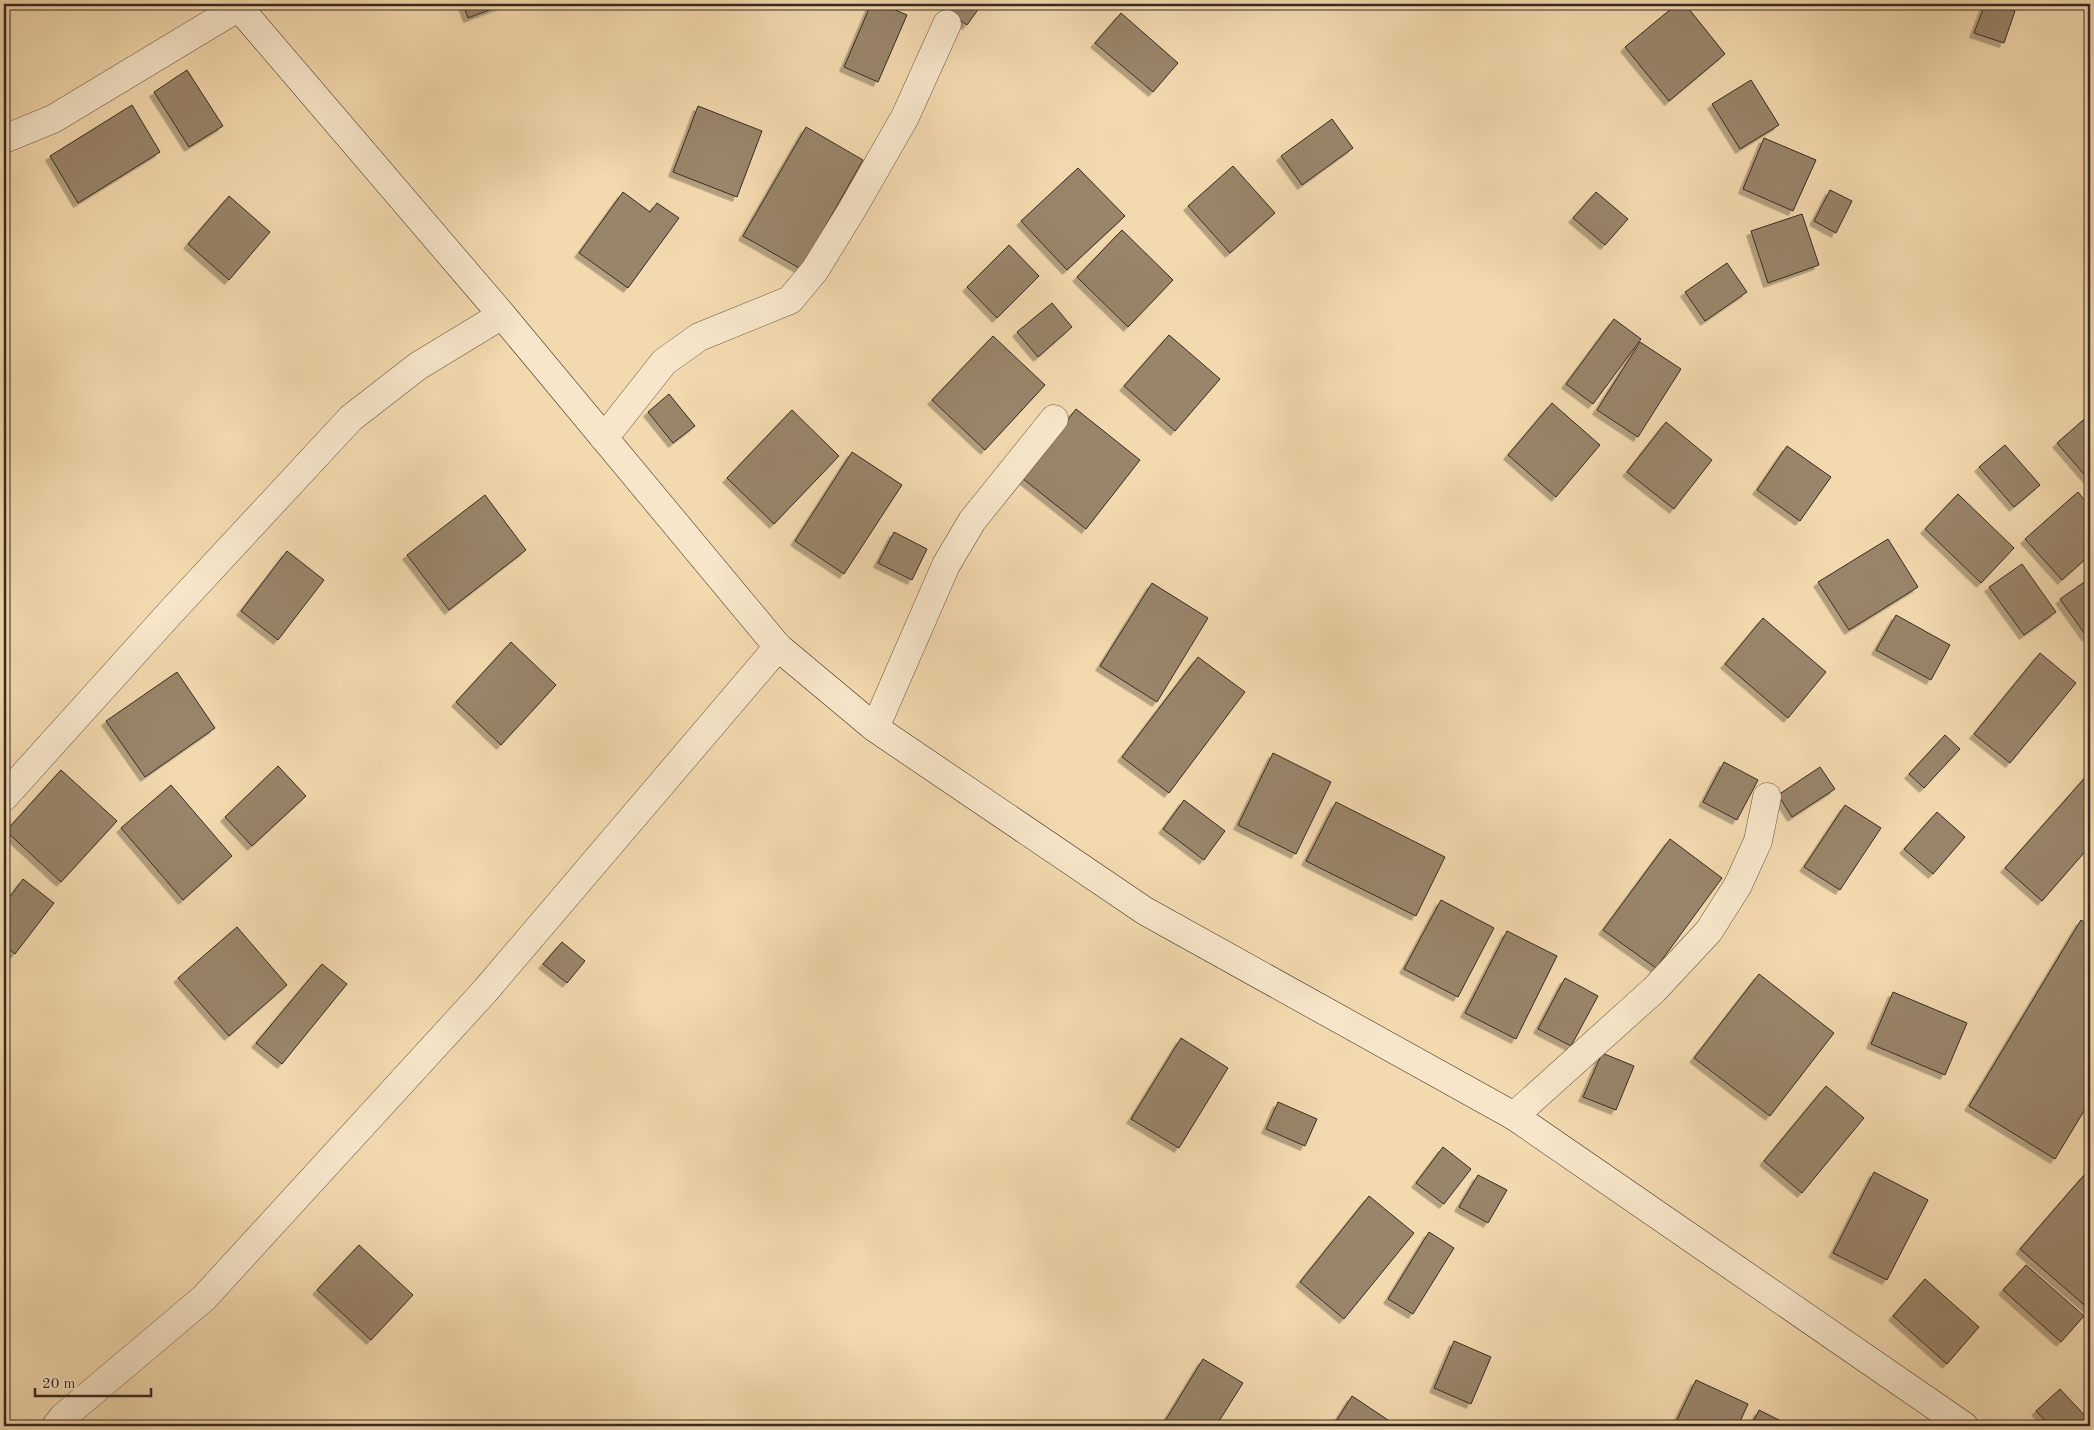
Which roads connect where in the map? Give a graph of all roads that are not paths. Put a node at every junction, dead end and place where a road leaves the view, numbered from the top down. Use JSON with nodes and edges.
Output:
{"nodes":[{"id":1,"x":240,"y":5,"type":"edge"},
{"id":2,"x":946,"y":24,"type":"dead end"},
{"id":3,"x":4,"y":139,"type":"edge"},
{"id":4,"x":502,"y":315,"type":"junction"},
{"id":5,"x":1054,"y":419,"type":"dead end"},
{"id":6,"x":604,"y":438,"type":"junction"},
{"id":7,"x":778,"y":647,"type":"junction"},
{"id":8,"x":875,"y":728,"type":"junction"},
{"id":9,"x":4,"y":797,"type":"edge"},
{"id":10,"x":1767,"y":797,"type":"dead end"},
{"id":11,"x":1514,"y":1116,"type":"junction"},
{"id":12,"x":56,"y":1426,"type":"edge"},
{"id":13,"x":1964,"y":1426,"type":"edge"}],
"edges":[{"from":1,"to":3,"type":"street"},
{"from":1,"to":4,"type":"street"},
{"from":2,"to":6,"type":"street"},
{"from":4,"to":6,"type":"street"},
{"from":4,"to":9,"type":"street"},
{"from":5,"to":8,"type":"street"},
{"from":6,"to":7,"type":"street"},
{"from":7,"to":8,"type":"street"},
{"from":7,"to":12,"type":"street"},
{"from":8,"to":11,"type":"street"},
{"from":10,"to":11,"type":"street"},
{"from":11,"to":13,"type":"street"}]}
